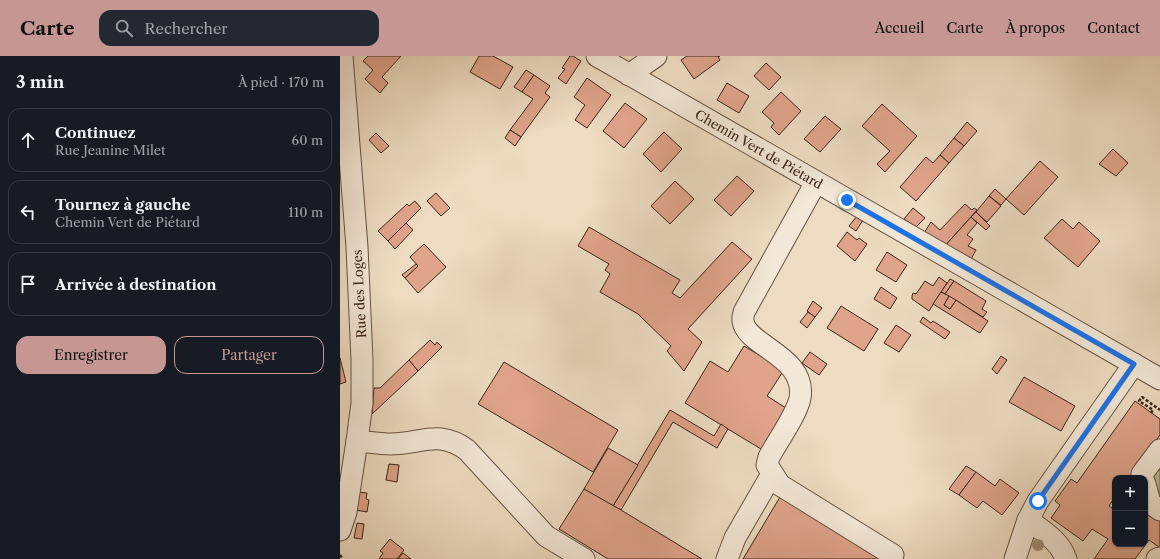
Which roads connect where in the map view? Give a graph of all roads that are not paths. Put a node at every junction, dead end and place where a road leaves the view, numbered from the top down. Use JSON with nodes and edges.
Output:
{"nodes":[{"id":1,"x":342,"y":56,"type":"edge"},
{"id":2,"x":597,"y":56,"type":"edge"},
{"id":3,"x":656,"y":56,"type":"edge"},
{"id":4,"x":629,"y":75,"type":"junction"},
{"id":5,"x":816,"y":182,"type":"junction"},
{"id":6,"x":1134,"y":364,"type":"junction"},
{"id":7,"x":1160,"y":379,"type":"edge"},
{"id":8,"x":357,"y":441,"type":"junction"},
{"id":9,"x":1160,"y":450,"type":"edge"},
{"id":10,"x":772,"y":474,"type":"junction"},
{"id":11,"x":1142,"y":475,"type":"edge"},
{"id":12,"x":1148,"y":495,"type":"edge"},
{"id":13,"x":1160,"y":510,"type":"edge"},
{"id":14,"x":1028,"y":520,"type":"junction"},
{"id":15,"x":340,"y":530,"type":"edge"},
{"id":16,"x":1160,"y":558,"type":"edge"},
{"id":17,"x":584,"y":559,"type":"edge"},
{"id":18,"x":727,"y":559,"type":"edge"},
{"id":19,"x":891,"y":559,"type":"edge"},
{"id":20,"x":1015,"y":559,"type":"edge"},
{"id":21,"x":1066,"y":559,"type":"edge"},
{"id":22,"x":1157,"y":559,"type":"edge"}],
"edges":[{"from":1,"to":8,"type":"street","name":"Rue des Loges"},
{"from":2,"to":4,"type":"street","name":"Chemin Vert de Piétard"},
{"from":3,"to":4,"type":"street"},
{"from":4,"to":5,"type":"street","name":"Chemin Vert de Piétard"},
{"from":5,"to":6,"type":"street","name":"Chemin Vert de Piétard"},
{"from":5,"to":10,"type":"street"},
{"from":6,"to":7,"type":"street","name":"Chemin Vert de Piétard"},
{"from":6,"to":14,"type":"street"},
{"from":8,"to":15,"type":"street","name":"Rue des Loges"},
{"from":8,"to":17,"type":"street"},
{"from":9,"to":11,"type":"street"},
{"from":10,"to":18,"type":"street"},
{"from":10,"to":19,"type":"street"},
{"from":12,"to":13,"type":"street"},
{"from":14,"to":20,"type":"street"},
{"from":14,"to":21,"type":"street"},
{"from":16,"to":22,"type":"street"}]}
